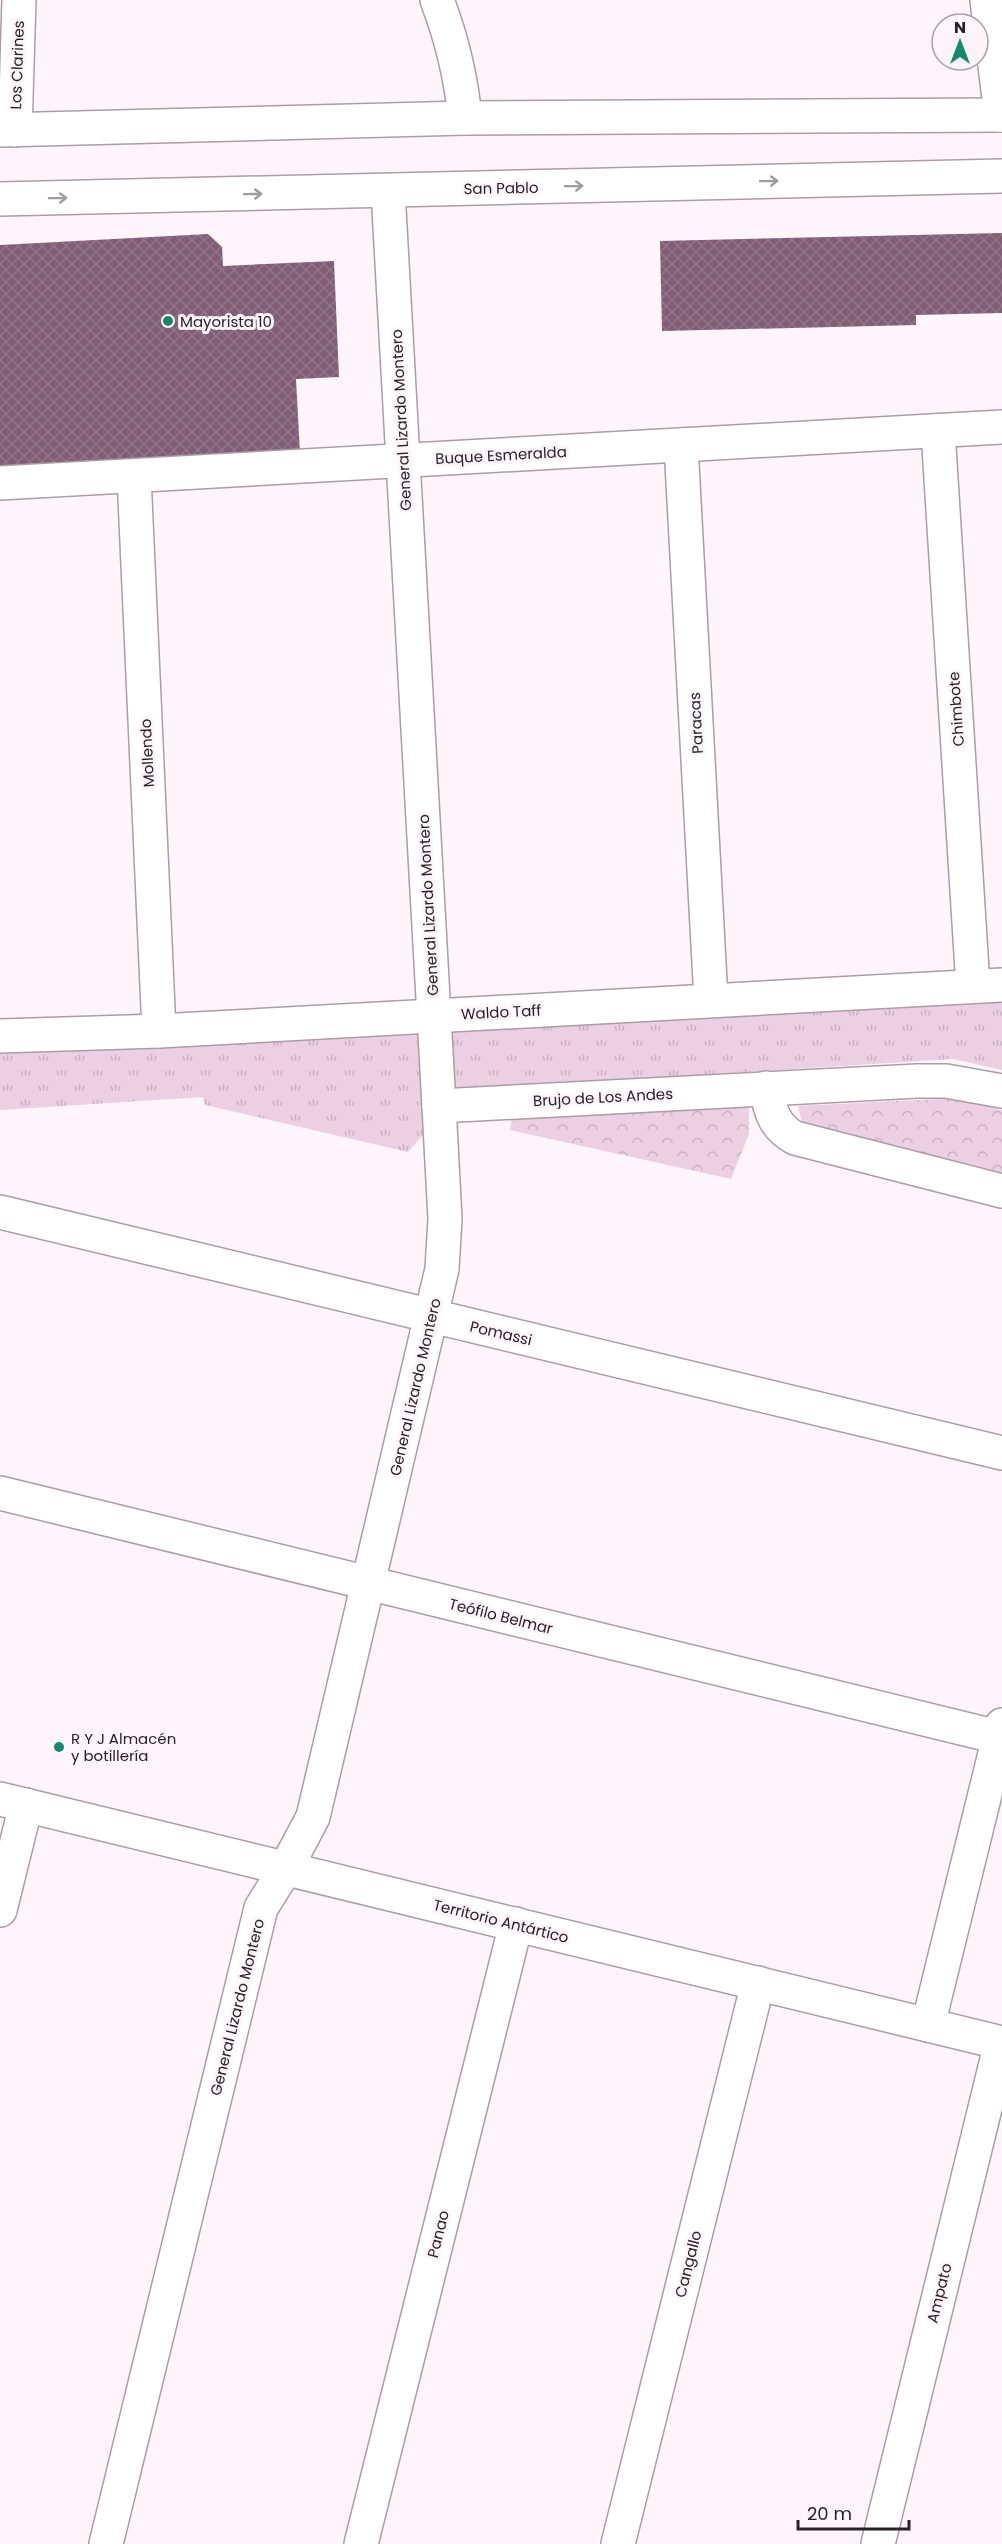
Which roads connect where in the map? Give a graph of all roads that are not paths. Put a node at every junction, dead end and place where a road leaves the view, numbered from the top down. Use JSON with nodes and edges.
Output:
{"nodes":[{"id":1,"x":19,"y":0,"type":"edge"},
{"id":2,"x":437,"y":0,"type":"edge"},
{"id":3,"x":987,"y":0,"type":"edge"},
{"id":4,"x":1001,"y":115,"type":"edge"},
{"id":5,"x":465,"y":118,"type":"junction"},
{"id":6,"x":7,"y":130,"type":"edge"},
{"id":7,"x":1002,"y":176,"type":"edge"},
{"id":8,"x":388,"y":191,"type":"junction"},
{"id":9,"x":0,"y":199,"type":"edge"},
{"id":10,"x":1002,"y":427,"type":"edge"},
{"id":11,"x":938,"y":431,"type":"junction"},
{"id":12,"x":681,"y":445,"type":"junction"},
{"id":13,"x":403,"y":461,"type":"junction"},
{"id":14,"x":134,"y":476,"type":"junction"},
{"id":15,"x":0,"y":483,"type":"edge"},
{"id":16,"x":988,"y":985,"type":"edge"},
{"id":17,"x":711,"y":1000,"type":"junction"},
{"id":18,"x":434,"y":1016,"type":"junction"},
{"id":19,"x":159,"y":1031,"type":"junction"},
{"id":20,"x":0,"y":1036,"type":"edge"},
{"id":21,"x":766,"y":1088,"type":"junction"},
{"id":22,"x":1002,"y":1091,"type":"edge"},
{"id":23,"x":439,"y":1106,"type":"junction"},
{"id":24,"x":1002,"y":1191,"type":"edge"},
{"id":25,"x":0,"y":1212,"type":"edge"},
{"id":26,"x":432,"y":1317,"type":"junction"},
{"id":27,"x":1002,"y":1453,"type":"edge"},
{"id":28,"x":0,"y":1493,"type":"edge"},
{"id":29,"x":369,"y":1583,"type":"junction"},
{"id":30,"x":1001,"y":1733,"type":"edge"},
{"id":31,"x":13,"y":1802,"type":"edge"},
{"id":32,"x":286,"y":1868,"type":"junction"},
{"id":33,"x":0,"y":1910,"type":"edge"},
{"id":34,"x":516,"y":1924,"type":"junction"},
{"id":35,"x":758,"y":1983,"type":"junction"},
{"id":36,"x":928,"y":2025,"type":"junction"},
{"id":37,"x":1001,"y":2043,"type":"edge"},
{"id":38,"x":106,"y":2544,"type":"edge"},
{"id":39,"x":361,"y":2544,"type":"edge"},
{"id":40,"x":618,"y":2544,"type":"edge"},
{"id":41,"x":878,"y":2544,"type":"edge"}],
"edges":[{"from":1,"to":6,"type":"street","name":"Los Clarines"},
{"from":2,"to":5,"type":"street"},
{"from":3,"to":4,"type":"street"},
{"from":4,"to":5,"type":"street"},
{"from":5,"to":6,"type":"street"},
{"from":8,"to":7,"type":"street","name":"San Pablo","one_way":true},
{"from":9,"to":8,"type":"street","name":"San Pablo","one_way":true},
{"from":8,"to":13,"type":"street","name":"General Lizardo Montero"},
{"from":10,"to":11,"type":"street","name":"Buque Esmeralda"},
{"from":11,"to":12,"type":"street","name":"Buque Esmeralda"},
{"from":11,"to":16,"type":"street","name":"Chimbote"},
{"from":12,"to":13,"type":"street","name":"Buque Esmeralda"},
{"from":12,"to":17,"type":"street","name":"Paracas"},
{"from":13,"to":14,"type":"street","name":"Buque Esmeralda"},
{"from":13,"to":18,"type":"street","name":"General Lizardo Montero"},
{"from":14,"to":15,"type":"street","name":"Buque Esmeralda"},
{"from":14,"to":19,"type":"street","name":"Mollendo"},
{"from":16,"to":17,"type":"street","name":"Waldo Taff"},
{"from":17,"to":18,"type":"street","name":"Waldo Taff"},
{"from":18,"to":19,"type":"street","name":"Waldo Taff"},
{"from":18,"to":23,"type":"street","name":"General Lizardo Montero"},
{"from":19,"to":20,"type":"street","name":"Waldo Taff"},
{"from":21,"to":22,"type":"street","name":"Brujo de Los Andes"},
{"from":21,"to":23,"type":"street","name":"Brujo de Los Andes"},
{"from":21,"to":24,"type":"street"},
{"from":23,"to":26,"type":"street","name":"General Lizardo Montero"},
{"from":25,"to":26,"type":"street","name":"Pomassi"},
{"from":26,"to":27,"type":"street","name":"Pomassi"},
{"from":26,"to":29,"type":"street","name":"General Lizardo Montero"},
{"from":28,"to":29,"type":"street","name":"Teófilo Belmar"},
{"from":29,"to":30,"type":"street","name":"Teófilo Belmar"},
{"from":29,"to":32,"type":"street","name":"General Lizardo Montero"},
{"from":30,"to":36,"type":"street"},
{"from":31,"to":32,"type":"street","name":"Territorio Antártico"},
{"from":31,"to":33,"type":"street"},
{"from":32,"to":34,"type":"street","name":"Territorio Antártico"},
{"from":32,"to":38,"type":"street","name":"General Lizardo Montero"},
{"from":34,"to":35,"type":"street","name":"Territorio Antártico"},
{"from":34,"to":39,"type":"street","name":"Panao"},
{"from":35,"to":36,"type":"street","name":"Territorio Antártico"},
{"from":35,"to":40,"type":"street","name":"Cangallo"},
{"from":36,"to":37,"type":"street","name":"Territorio Antártico"},
{"from":37,"to":41,"type":"street","name":"Ampato"}]}
